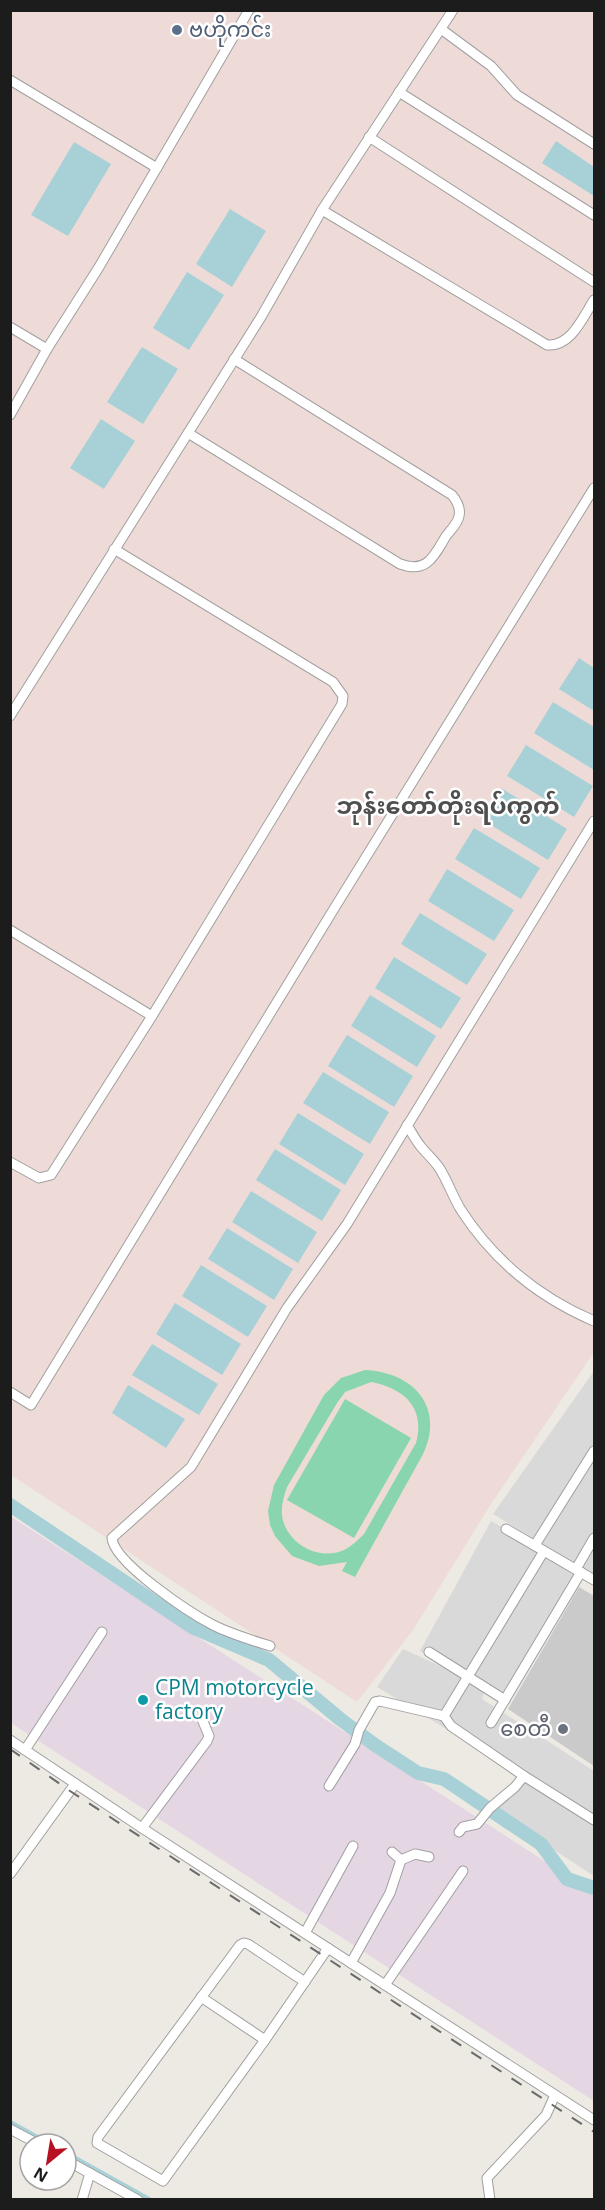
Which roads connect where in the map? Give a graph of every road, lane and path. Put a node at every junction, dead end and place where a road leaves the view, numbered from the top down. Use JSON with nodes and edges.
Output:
{"nodes":[{"id":1,"x":249,"y":10,"type":"edge"},
{"id":2,"x":453,"y":10,"type":"edge"},
{"id":3,"x":441,"y":29,"type":"junction"},
{"id":4,"x":10,"y":80,"type":"edge"},
{"id":5,"x":399,"y":92,"type":"junction"},
{"id":6,"x":369,"y":137,"type":"junction"},
{"id":7,"x":594,"y":144,"type":"edge"},
{"id":8,"x":157,"y":168,"type":"junction"},
{"id":9,"x":322,"y":210,"type":"junction"},
{"id":10,"x":594,"y":215,"type":"edge"},
{"id":11,"x":594,"y":282,"type":"edge"},
{"id":12,"x":594,"y":300,"type":"edge"},
{"id":13,"x":10,"y":327,"type":"edge"},
{"id":14,"x":47,"y":349,"type":"junction"},
{"id":15,"x":234,"y":359,"type":"junction"},
{"id":16,"x":10,"y":415,"type":"edge"},
{"id":17,"x":188,"y":433,"type":"junction"},
{"id":18,"x":594,"y":488,"type":"edge"},
{"id":19,"x":114,"y":549,"type":"junction"},
{"id":20,"x":10,"y":716,"type":"edge"},
{"id":21,"x":594,"y":821,"type":"edge"},
{"id":22,"x":10,"y":930,"type":"edge"},
{"id":23,"x":152,"y":1017,"type":"junction"},
{"id":24,"x":407,"y":1125,"type":"junction"},
{"id":25,"x":10,"y":1162,"type":"edge"},
{"id":26,"x":594,"y":1321,"type":"edge"},
{"id":27,"x":10,"y":1392,"type":"edge"},
{"id":28,"x":593,"y":1457,"type":"edge"},
{"id":29,"x":506,"y":1529,"type":"dead end"},
{"id":30,"x":594,"y":1538,"type":"edge"},
{"id":31,"x":535,"y":1545,"type":"junction"},
{"id":32,"x":544,"y":1551,"type":"junction"},
{"id":33,"x":578,"y":1571,"type":"junction"},
{"id":34,"x":594,"y":1580,"type":"edge"},
{"id":35,"x":102,"y":1632,"type":"dead end"},
{"id":36,"x":270,"y":1646,"type":"dead end"},
{"id":37,"x":429,"y":1652,"type":"dead end"},
{"id":38,"x":467,"y":1677,"type":"junction"},
{"id":39,"x":505,"y":1700,"type":"junction"},
{"id":40,"x":444,"y":1716,"type":"junction"},
{"id":41,"x":202,"y":1719,"type":"dead end"},
{"id":42,"x":491,"y":1723,"type":"dead end"},
{"id":43,"x":10,"y":1740,"type":"edge"},
{"id":44,"x":24,"y":1750,"type":"junction"},
{"id":45,"x":524,"y":1776,"type":"junction"},
{"id":46,"x":75,"y":1784,"type":"junction"},
{"id":47,"x":329,"y":1786,"type":"dead end"},
{"id":48,"x":594,"y":1820,"type":"edge"},
{"id":49,"x":142,"y":1828,"type":"junction"},
{"id":50,"x":459,"y":1832,"type":"dead end"},
{"id":51,"x":353,"y":1846,"type":"dead end"},
{"id":52,"x":392,"y":1852,"type":"dead end"},
{"id":53,"x":429,"y":1857,"type":"dead end"},
{"id":54,"x":401,"y":1860,"type":"junction"},
{"id":55,"x":463,"y":1871,"type":"dead end"},
{"id":56,"x":10,"y":1874,"type":"edge"},
{"id":57,"x":305,"y":1933,"type":"junction"},
{"id":58,"x":328,"y":1948,"type":"junction"},
{"id":59,"x":351,"y":1963,"type":"junction"},
{"id":60,"x":305,"y":1982,"type":"junction"},
{"id":61,"x":385,"y":1985,"type":"junction"},
{"id":62,"x":201,"y":1997,"type":"junction"},
{"id":63,"x":265,"y":2040,"type":"junction"},
{"id":64,"x":555,"y":2095,"type":"junction"},
{"id":65,"x":594,"y":2120,"type":"edge"},
{"id":66,"x":78,"y":2166,"type":"edge"},
{"id":67,"x":90,"y":2173,"type":"junction"},
{"id":68,"x":82,"y":2199,"type":"edge"},
{"id":69,"x":138,"y":2199,"type":"edge"},
{"id":70,"x":490,"y":2199,"type":"edge"}],
"edges":[{"from":1,"to":8,"type":"street"},
{"from":2,"to":3,"type":"street"},
{"from":3,"to":5,"type":"street"},
{"from":3,"to":7,"type":"street"},
{"from":4,"to":8,"type":"street"},
{"from":5,"to":6,"type":"street"},
{"from":5,"to":10,"type":"street"},
{"from":6,"to":9,"type":"street"},
{"from":6,"to":11,"type":"street"},
{"from":8,"to":14,"type":"street"},
{"from":9,"to":12,"type":"street"},
{"from":9,"to":15,"type":"street"},
{"from":13,"to":14,"type":"street"},
{"from":14,"to":16,"type":"street"},
{"from":15,"to":17,"type":"street"},
{"from":15,"to":17,"type":"street"},
{"from":17,"to":19,"type":"street"},
{"from":18,"to":27,"type":"street"},
{"from":19,"to":20,"type":"street"},
{"from":19,"to":23,"type":"street"},
{"from":21,"to":24,"type":"street"},
{"from":22,"to":23,"type":"street"},
{"from":23,"to":25,"type":"street"},
{"from":24,"to":26,"type":"street"},
{"from":24,"to":36,"type":"street"},
{"from":28,"to":31,"type":"street"},
{"from":29,"to":31,"type":"street"},
{"from":30,"to":33,"type":"street"},
{"from":31,"to":32,"type":"street"},
{"from":32,"to":33,"type":"street"},
{"from":32,"to":38,"type":"street"},
{"from":33,"to":34,"type":"street"},
{"from":33,"to":39,"type":"street"},
{"from":35,"to":44,"type":"street"},
{"from":37,"to":38,"type":"street"},
{"from":38,"to":39,"type":"street"},
{"from":38,"to":40,"type":"street"},
{"from":39,"to":42,"type":"street"},
{"from":40,"to":45,"type":"street"},
{"from":40,"to":47,"type":"street"},
{"from":41,"to":49,"type":"street"},
{"from":43,"to":44,"type":"street"},
{"from":44,"to":46,"type":"street"},
{"from":45,"to":48,"type":"street"},
{"from":45,"to":50,"type":"street"},
{"from":46,"to":49,"type":"street"},
{"from":46,"to":56,"type":"street"},
{"from":49,"to":57,"type":"street"},
{"from":51,"to":57,"type":"street"},
{"from":52,"to":54,"type":"street"},
{"from":53,"to":54,"type":"street"},
{"from":54,"to":59,"type":"street"},
{"from":55,"to":61,"type":"street"},
{"from":57,"to":58,"type":"street"},
{"from":58,"to":59,"type":"street"},
{"from":58,"to":60,"type":"street"},
{"from":59,"to":61,"type":"street"},
{"from":60,"to":62,"type":"street"},
{"from":60,"to":63,"type":"street"},
{"from":61,"to":64,"type":"street"},
{"from":62,"to":63,"type":"street"},
{"from":62,"to":63,"type":"street"},
{"from":64,"to":65,"type":"street"},
{"from":64,"to":70,"type":"street"},
{"from":66,"to":67,"type":"street"},
{"from":67,"to":68,"type":"street"},
{"from":67,"to":69,"type":"street"}]}
